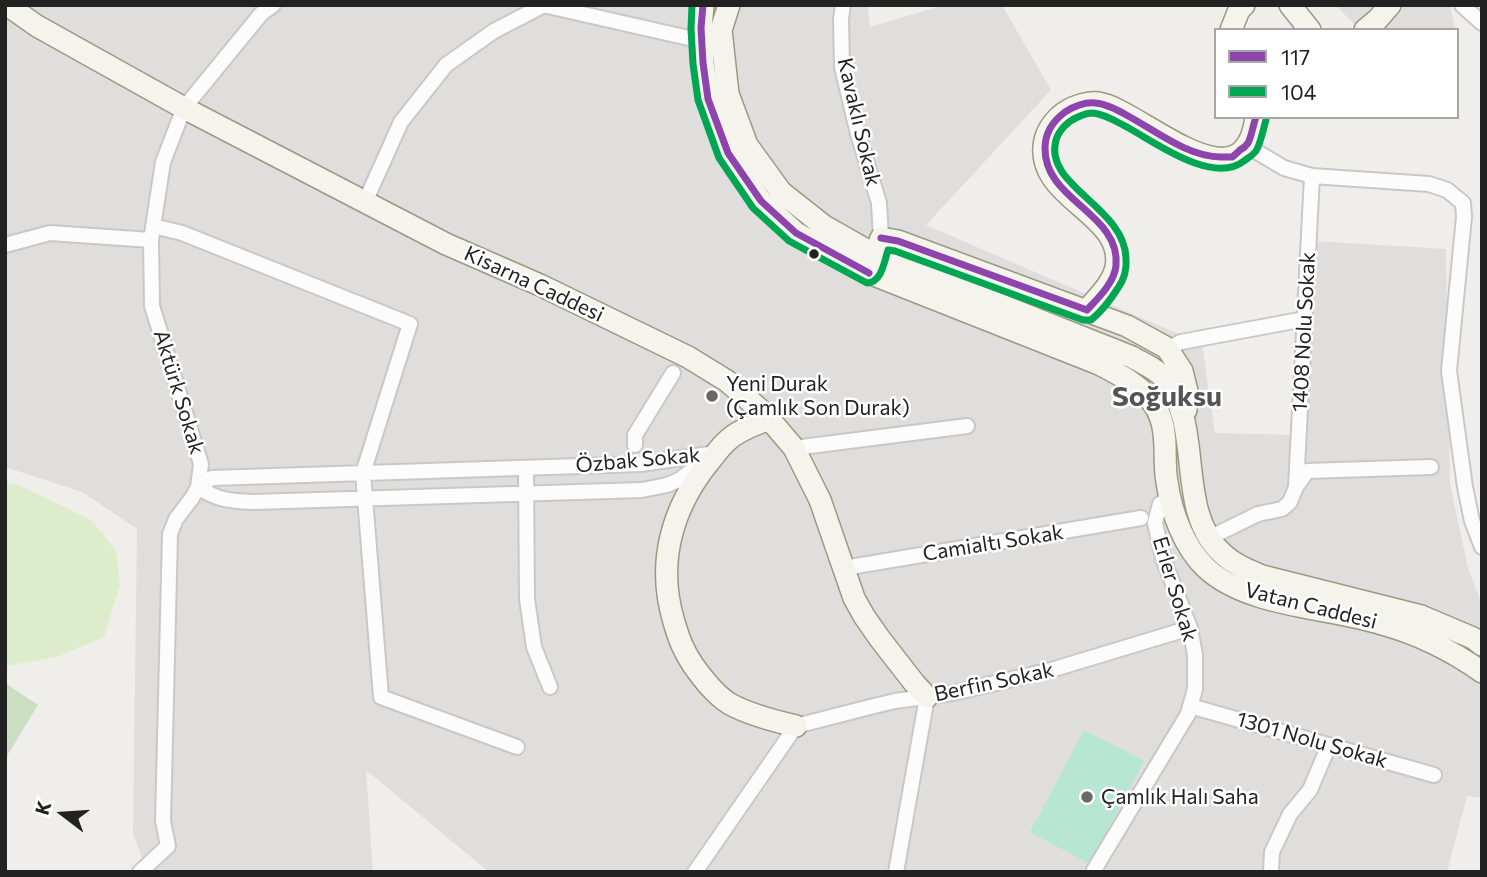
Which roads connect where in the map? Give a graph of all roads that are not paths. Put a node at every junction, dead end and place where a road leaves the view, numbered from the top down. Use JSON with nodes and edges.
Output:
{"nodes":[{"id":1,"x":7,"y":5,"type":"edge"},
{"id":2,"x":272,"y":5,"type":"edge"},
{"id":3,"x":703,"y":5,"type":"edge"},
{"id":4,"x":729,"y":5,"type":"edge"},
{"id":5,"x":843,"y":5,"type":"edge"},
{"id":6,"x":1244,"y":5,"type":"edge"},
{"id":7,"x":1290,"y":5,"type":"edge"},
{"id":8,"x":1390,"y":5,"type":"edge"},
{"id":9,"x":1462,"y":5,"type":"edge"},
{"id":10,"x":544,"y":6,"type":"edge"},
{"id":11,"x":1482,"y":23,"type":"edge"},
{"id":12,"x":1232,"y":28,"type":"edge"},
{"id":13,"x":1308,"y":28,"type":"edge"},
{"id":14,"x":1368,"y":28,"type":"edge"},
{"id":15,"x":702,"y":41,"type":"junction"},
{"id":16,"x":184,"y":108,"type":"junction"},
{"id":17,"x":1256,"y":119,"type":"edge"},
{"id":18,"x":1247,"y":146,"type":"junction"},
{"id":19,"x":1312,"y":176,"type":"junction"},
{"id":20,"x":365,"y":202,"type":"junction"},
{"id":21,"x":152,"y":233,"type":"junction"},
{"id":22,"x":5,"y":245,"type":"edge"},
{"id":23,"x":875,"y":255,"type":"junction"},
{"id":24,"x":1087,"y":310,"type":"junction"},
{"id":25,"x":1305,"y":319,"type":"junction"},
{"id":26,"x":1170,"y":353,"type":"junction"},
{"id":27,"x":673,"y":373,"type":"dead end"},
{"id":28,"x":769,"y":418,"type":"junction"},
{"id":29,"x":967,"y":426,"type":"dead end"},
{"id":30,"x":1186,"y":429,"type":"junction"},
{"id":31,"x":635,"y":445,"type":"dead end"},
{"id":32,"x":794,"y":449,"type":"junction"},
{"id":33,"x":716,"y":453,"type":"junction"},
{"id":34,"x":1431,"y":467,"type":"dead end"},
{"id":35,"x":526,"y":468,"type":"junction"},
{"id":36,"x":363,"y":473,"type":"junction"},
{"id":37,"x":198,"y":487,"type":"junction"},
{"id":38,"x":1296,"y":487,"type":"junction"},
{"id":39,"x":525,"y":494,"type":"junction"},
{"id":40,"x":1171,"y":498,"type":"junction"},
{"id":41,"x":364,"y":499,"type":"junction"},
{"id":42,"x":1141,"y":518,"type":"dead end"},
{"id":43,"x":1209,"y":538,"type":"junction"},
{"id":44,"x":1482,"y":547,"type":"edge"},
{"id":45,"x":844,"y":568,"type":"junction"},
{"id":46,"x":1190,"y":628,"type":"junction"},
{"id":47,"x":1482,"y":645,"type":"edge"},
{"id":48,"x":1482,"y":672,"type":"edge"},
{"id":49,"x":550,"y":687,"type":"dead end"},
{"id":50,"x":927,"y":697,"type":"junction"},
{"id":51,"x":1190,"y":706,"type":"junction"},
{"id":52,"x":796,"y":726,"type":"junction"},
{"id":53,"x":1329,"y":745,"type":"junction"},
{"id":54,"x":517,"y":747,"type":"dead end"},
{"id":55,"x":1434,"y":775,"type":"dead end"},
{"id":56,"x":1094,"y":870,"type":"dead end"},
{"id":57,"x":140,"y":872,"type":"edge"},
{"id":58,"x":695,"y":872,"type":"edge"},
{"id":59,"x":896,"y":872,"type":"edge"},
{"id":60,"x":1271,"y":872,"type":"edge"}],
"edges":[{"from":1,"to":16,"type":"street","name":"Kisarna Caddesi"},
{"from":2,"to":16,"type":"street","name":"Aktürk Sokak"},
{"from":3,"to":15,"type":"street","name":"Vatan Caddesi"},
{"from":4,"to":23,"type":"street","name":"Vatan Caddesi"},
{"from":5,"to":23,"type":"street","name":"Kavaklı Sokak"},
{"from":6,"to":12,"type":"street"},
{"from":7,"to":13,"type":"street"},
{"from":8,"to":14,"type":"street"},
{"from":9,"to":11,"type":"street"},
{"from":10,"to":15,"type":"street"},
{"from":10,"to":20,"type":"street"},
{"from":15,"to":23,"type":"street","name":"Vatan Caddesi"},
{"from":16,"to":20,"type":"street","name":"Kisarna Caddesi"},
{"from":16,"to":21,"type":"street","name":"Aktürk Sokak"},
{"from":17,"to":18,"type":"street"},
{"from":18,"to":19,"type":"street"},
{"from":18,"to":24,"type":"street"},
{"from":19,"to":25,"type":"street","name":"1408 Nolu Sokak"},
{"from":19,"to":44,"type":"street"},
{"from":20,"to":28,"type":"street","name":"Kisarna Caddesi"},
{"from":21,"to":22,"type":"street"},
{"from":21,"to":36,"type":"street"},
{"from":21,"to":37,"type":"street","name":"Aktürk Sokak"},
{"from":23,"to":24,"type":"street"},
{"from":23,"to":30,"type":"street","name":"Vatan Caddesi"},
{"from":23,"to":40,"type":"street","name":"Vatan Caddesi"},
{"from":24,"to":26,"type":"street"},
{"from":25,"to":26,"type":"street"},
{"from":25,"to":38,"type":"street","name":"1408 Nolu Sokak"},
{"from":26,"to":30,"type":"street"},
{"from":27,"to":31,"type":"street"},
{"from":28,"to":32,"type":"street","name":"Kisarna Caddesi"},
{"from":28,"to":33,"type":"street"},
{"from":29,"to":32,"type":"street"},
{"from":30,"to":43,"type":"street","name":"Vatan Caddesi"},
{"from":32,"to":45,"type":"street","name":"Kisarna Caddesi"},
{"from":33,"to":35,"type":"street","name":"Özbak Sokak"},
{"from":33,"to":39,"type":"street","name":"Özbak Sokak"},
{"from":33,"to":52,"type":"street"},
{"from":34,"to":38,"type":"street"},
{"from":35,"to":36,"type":"street","name":"Özbak Sokak"},
{"from":35,"to":39,"type":"street"},
{"from":36,"to":37,"type":"street","name":"Özbak Sokak"},
{"from":36,"to":41,"type":"street"},
{"from":37,"to":41,"type":"street","name":"Özbak Sokak"},
{"from":37,"to":57,"type":"street"},
{"from":38,"to":43,"type":"street"},
{"from":39,"to":41,"type":"street","name":"Özbak Sokak"},
{"from":39,"to":49,"type":"street"},
{"from":40,"to":43,"type":"street"},
{"from":40,"to":46,"type":"street","name":"Erler Sokak"},
{"from":40,"to":48,"type":"street","name":"Vatan Caddesi"},
{"from":41,"to":54,"type":"street"},
{"from":42,"to":45,"type":"street","name":"Camialtı Sokak"},
{"from":43,"to":47,"type":"street","name":"Vatan Caddesi"},
{"from":45,"to":50,"type":"street","name":"Kisarna Caddesi"},
{"from":46,"to":50,"type":"street","name":"Berfin Sokak"},
{"from":46,"to":51,"type":"street","name":"Erler Sokak"},
{"from":50,"to":52,"type":"street","name":"Berfin Sokak"},
{"from":50,"to":59,"type":"street"},
{"from":51,"to":53,"type":"street","name":"1301 Nolu Sokak"},
{"from":51,"to":56,"type":"street","name":"Erler Sokak"},
{"from":52,"to":58,"type":"street"},
{"from":53,"to":55,"type":"street","name":"1301 Nolu Sokak"},
{"from":53,"to":60,"type":"street"}]}
